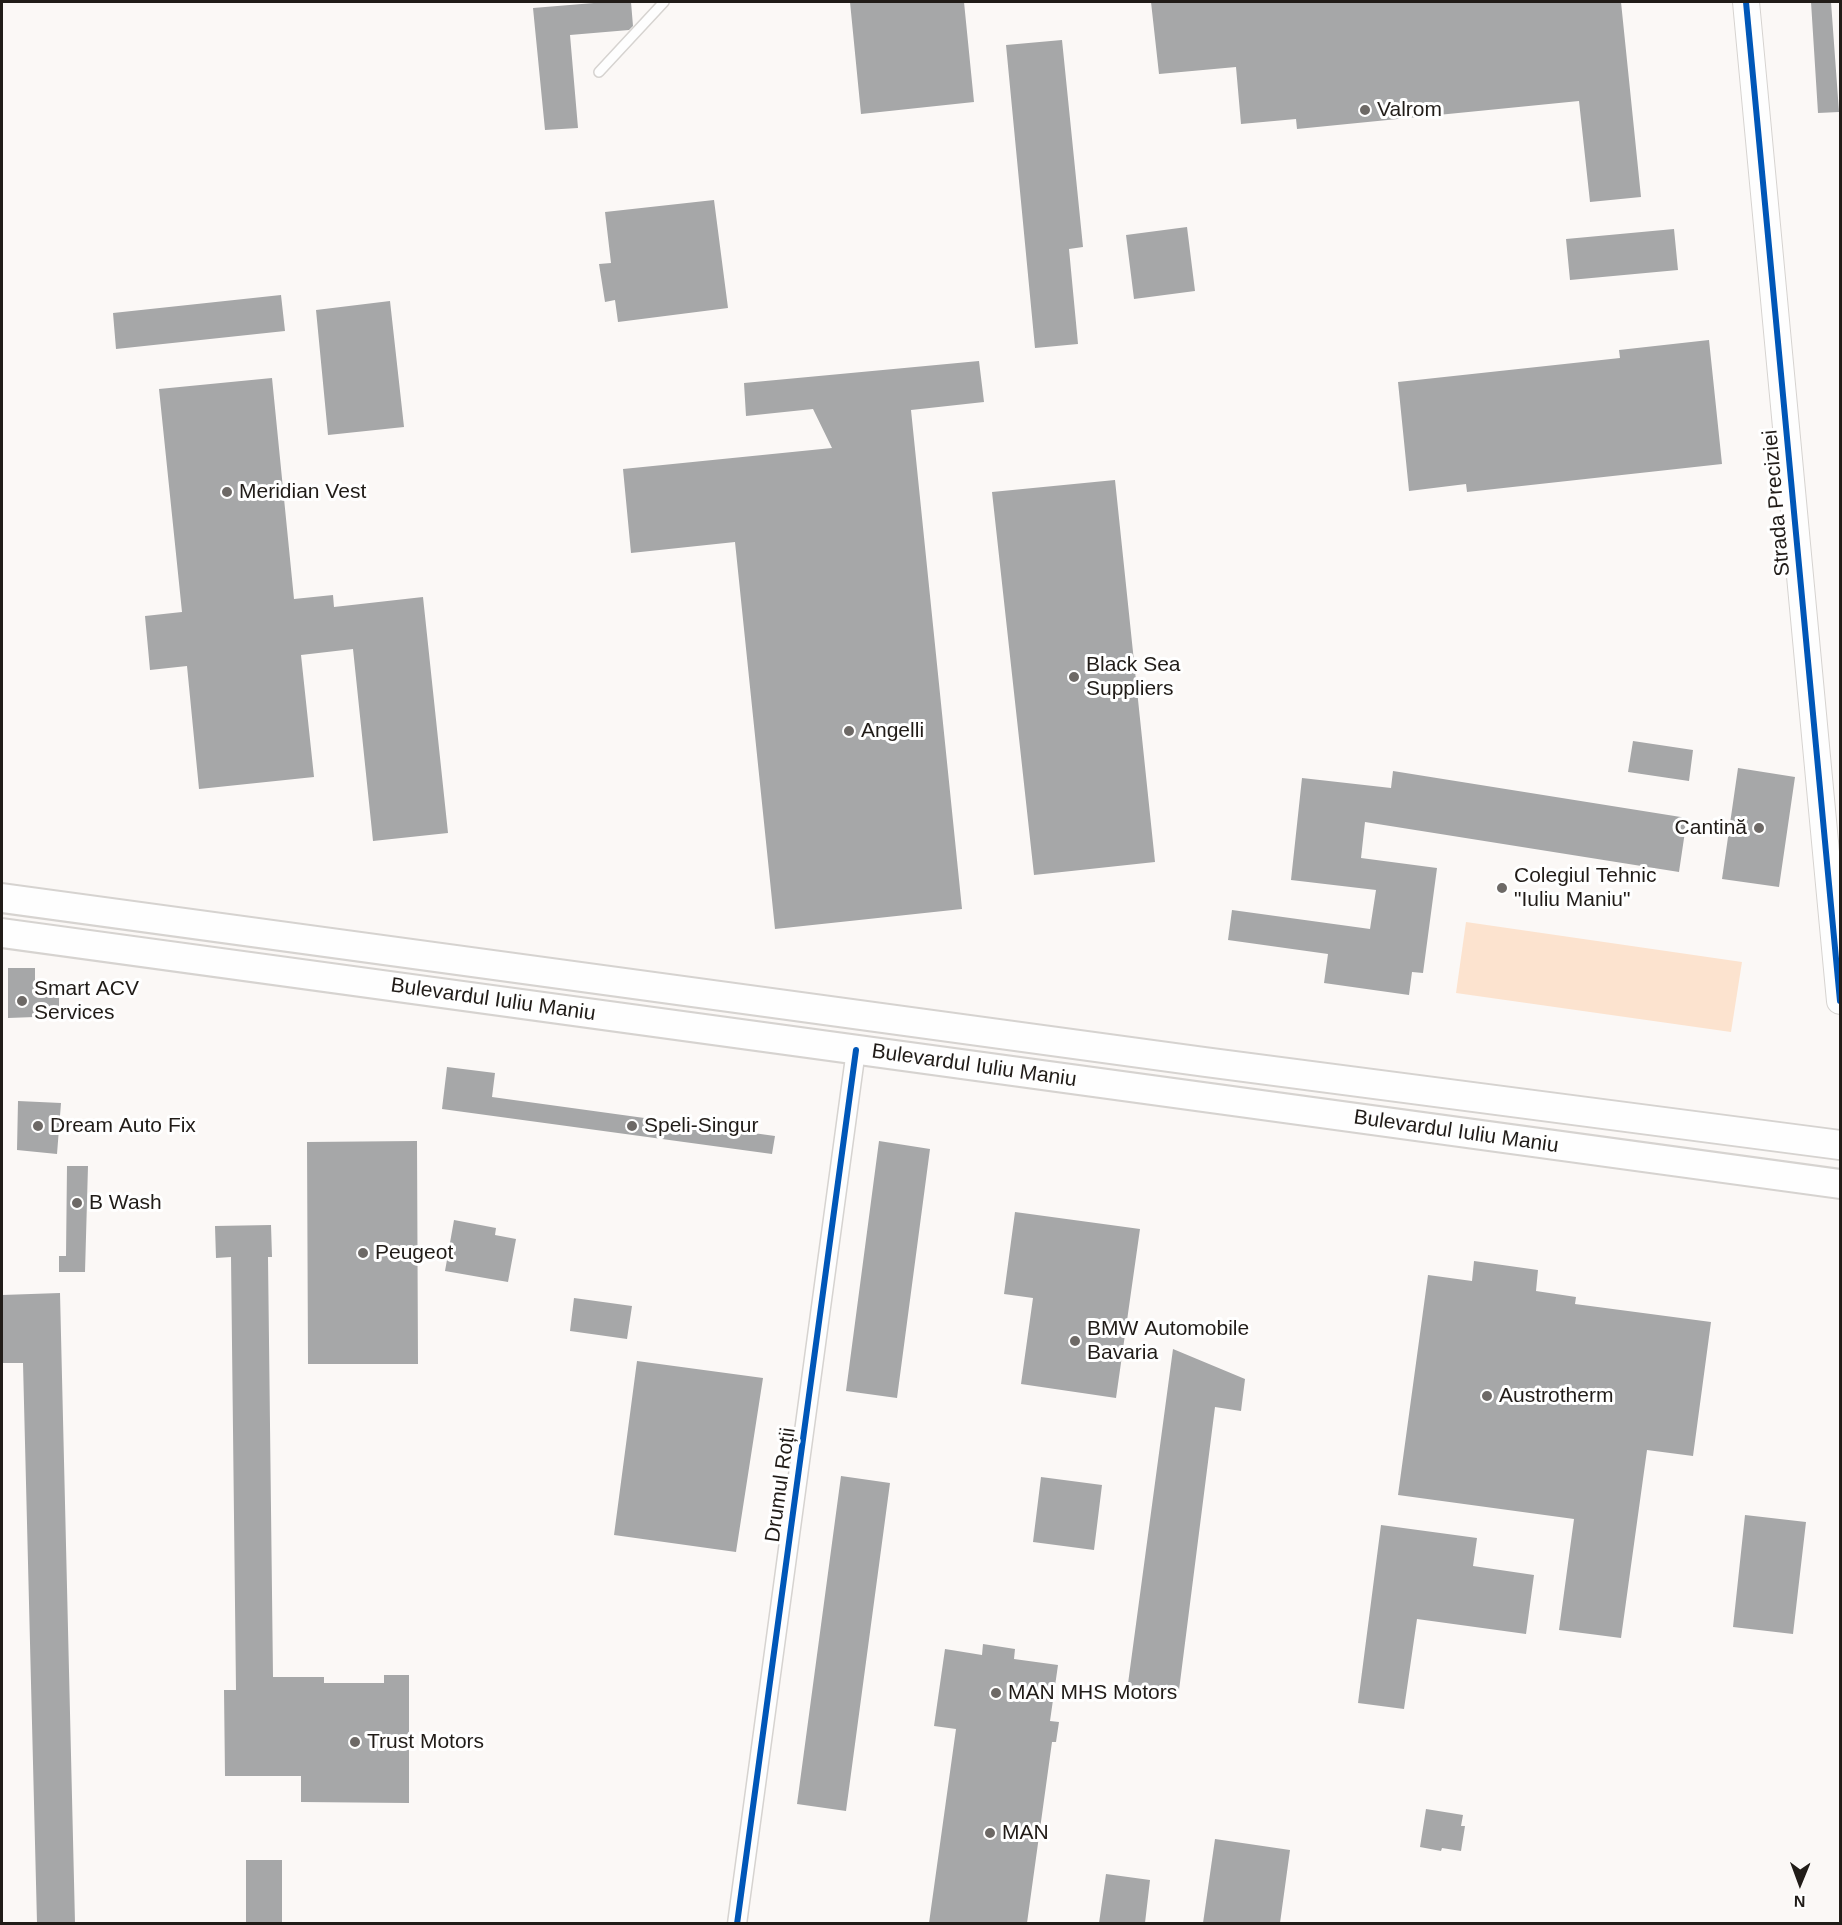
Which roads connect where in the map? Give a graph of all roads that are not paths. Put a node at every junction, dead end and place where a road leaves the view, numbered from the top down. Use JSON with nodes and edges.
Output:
{"nodes":[{"id":1,"x":664,"y":2,"type":"edge"},
{"id":2,"x":1746,"y":2,"type":"edge"},
{"id":3,"x":599,"y":72,"type":"dead end"},
{"id":4,"x":2,"y":898,"type":"edge"},
{"id":5,"x":184,"y":923,"type":"junction"},
{"id":6,"x":2,"y":933,"type":"edge"},
{"id":7,"x":119,"y":948,"type":"junction"},
{"id":8,"x":1840,"y":1001,"type":"edge"},
{"id":9,"x":856,"y":1050,"type":"junction"},
{"id":10,"x":1583,"y":1111,"type":"junction"},
{"id":11,"x":1428,"y":1128,"type":"junction"},
{"id":12,"x":1840,"y":1145,"type":"edge"},
{"id":13,"x":1840,"y":1185,"type":"edge"},
{"id":14,"x":736,"y":1923,"type":"edge"}],
"edges":[{"from":1,"to":3,"type":"lane"},
{"from":2,"to":8,"type":"street","name":"Strada Preciziei"},
{"from":4,"to":5,"type":"main road","name":"Bulevardul Iuliu Maniu"},
{"from":5,"to":7,"type":"main road"},
{"from":5,"to":10,"type":"main road","name":"Bulevardul Iuliu Maniu"},
{"from":6,"to":7,"type":"main road","name":"Bulevardul Iuliu Maniu"},
{"from":7,"to":9,"type":"main road","name":"Bulevardul Iuliu Maniu"},
{"from":9,"to":11,"type":"main road","name":"Bulevardul Iuliu Maniu"},
{"from":9,"to":14,"type":"street","name":"Drumul Roții"},
{"from":10,"to":11,"type":"main road"},
{"from":10,"to":12,"type":"main road","name":"Bulevardul Iuliu Maniu"},
{"from":11,"to":13,"type":"main road","name":"Bulevardul Iuliu Maniu"}]}
